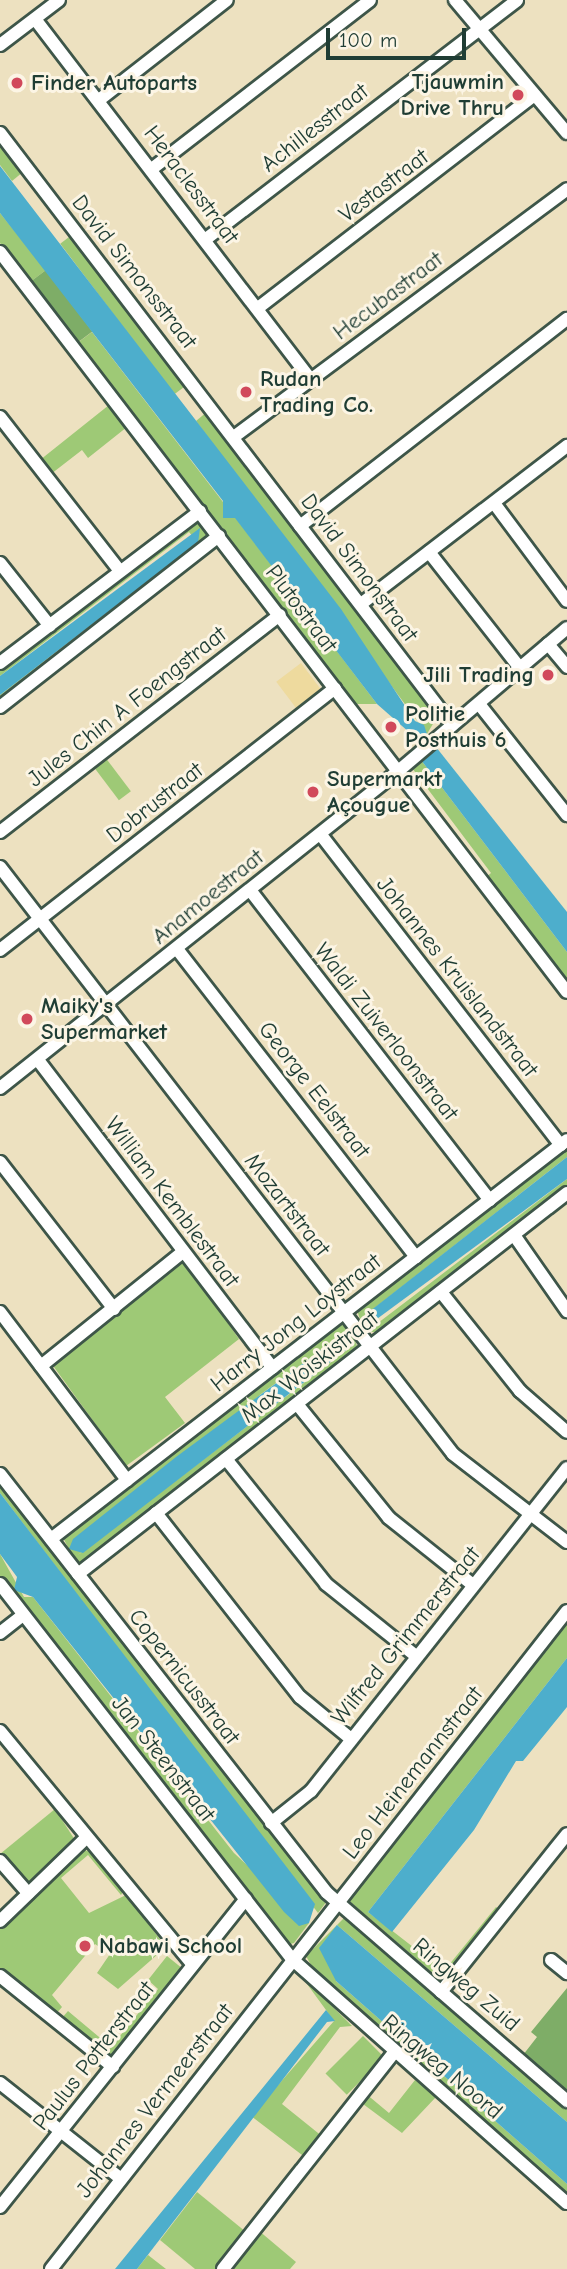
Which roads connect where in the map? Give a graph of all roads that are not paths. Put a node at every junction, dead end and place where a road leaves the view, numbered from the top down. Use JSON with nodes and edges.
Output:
{"nodes":[{"id":1,"x":59,"y":0,"type":"edge"},
{"id":2,"x":227,"y":0,"type":"edge"},
{"id":3,"x":370,"y":0,"type":"edge"},
{"id":4,"x":455,"y":0,"type":"edge"},
{"id":5,"x":517,"y":0,"type":"edge"},
{"id":6,"x":35,"y":19,"type":"junction"},
{"id":7,"x":479,"y":28,"type":"junction"},
{"id":8,"x":0,"y":46,"type":"edge"},
{"id":9,"x":535,"y":95,"type":"junction"},
{"id":10,"x":99,"y":100,"type":"junction"},
{"id":11,"x":0,"y":133,"type":"edge"},
{"id":12,"x":567,"y":133,"type":"edge"},
{"id":13,"x":153,"y":168,"type":"junction"},
{"id":14,"x":567,"y":189,"type":"edge"},
{"id":15,"x":206,"y":239,"type":"junction"},
{"id":16,"x":0,"y":252,"type":"edge"},
{"id":17,"x":258,"y":308,"type":"junction"},
{"id":18,"x":567,"y":318,"type":"edge"},
{"id":19,"x":311,"y":380,"type":"junction"},
{"id":20,"x":0,"y":417,"type":"edge"},
{"id":21,"x":234,"y":436,"type":"junction"},
{"id":22,"x":567,"y":446,"type":"edge"},
{"id":23,"x":494,"y":503,"type":"junction"},
{"id":24,"x":200,"y":511,"type":"junction"},
{"id":25,"x":300,"y":526,"type":"junction"},
{"id":26,"x":219,"y":536,"type":"junction"},
{"id":27,"x":429,"y":552,"type":"junction"},
{"id":28,"x":0,"y":563,"type":"edge"},
{"id":29,"x":120,"y":571,"type":"junction"},
{"id":30,"x":567,"y":601,"type":"edge"},
{"id":31,"x":361,"y":604,"type":"junction"},
{"id":32,"x":280,"y":615,"type":"junction"},
{"id":33,"x":50,"y":626,"type":"junction"},
{"id":34,"x":567,"y":628,"type":"edge"},
{"id":35,"x":548,"y":644,"type":"junction"},
{"id":36,"x":0,"y":663,"type":"edge"},
{"id":37,"x":567,"y":667,"type":"edge"},
{"id":38,"x":520,"y":668,"type":"junction"},
{"id":39,"x":335,"y":688,"type":"junction"},
{"id":40,"x":479,"y":704,"type":"junction"},
{"id":41,"x":0,"y":707,"type":"edge"},
{"id":42,"x":452,"y":725,"type":"junction"},
{"id":43,"x":397,"y":773,"type":"junction"},
{"id":44,"x":567,"y":815,"type":"edge"},
{"id":45,"x":0,"y":832,"type":"edge"},
{"id":46,"x":321,"y":835,"type":"junction"},
{"id":47,"x":0,"y":867,"type":"edge"},
{"id":48,"x":250,"y":890,"type":"junction"},
{"id":49,"x":40,"y":919,"type":"junction"},
{"id":50,"x":177,"y":949,"type":"junction"},
{"id":51,"x":0,"y":950,"type":"edge"},
{"id":52,"x":567,"y":992,"type":"edge"},
{"id":53,"x":106,"y":1004,"type":"junction"},
{"id":54,"x":37,"y":1060,"type":"junction"},
{"id":55,"x":0,"y":1088,"type":"edge"},
{"id":56,"x":564,"y":1142,"type":"edge"},
{"id":57,"x":0,"y":1162,"type":"edge"},
{"id":58,"x":567,"y":1193,"type":"edge"},
{"id":59,"x":490,"y":1200,"type":"junction"},
{"id":60,"x":514,"y":1235,"type":"junction"},
{"id":61,"x":183,"y":1252,"type":"junction"},
{"id":62,"x":416,"y":1257,"type":"junction"},
{"id":63,"x":441,"y":1292,"type":"junction"},
{"id":64,"x":114,"y":1308,"type":"junction"},
{"id":65,"x":567,"y":1311,"type":"edge"},
{"id":66,"x":0,"y":1312,"type":"edge"},
{"id":67,"x":345,"y":1314,"type":"junction"},
{"id":68,"x":370,"y":1346,"type":"junction"},
{"id":69,"x":41,"y":1366,"type":"junction"},
{"id":70,"x":273,"y":1368,"type":"junction"},
{"id":71,"x":297,"y":1404,"type":"junction"},
{"id":72,"x":567,"y":1432,"type":"edge"},
{"id":73,"x":226,"y":1459,"type":"junction"},
{"id":74,"x":567,"y":1468,"type":"edge"},
{"id":75,"x":0,"y":1474,"type":"edge"},
{"id":76,"x":127,"y":1480,"type":"junction"},
{"id":77,"x":156,"y":1513,"type":"junction"},
{"id":78,"x":531,"y":1515,"type":"junction"},
{"id":79,"x":51,"y":1539,"type":"junction"},
{"id":80,"x":567,"y":1542,"type":"edge"},
{"id":81,"x":78,"y":1574,"type":"junction"},
{"id":82,"x":0,"y":1584,"type":"edge"},
{"id":83,"x":473,"y":1584,"type":"junction"},
{"id":84,"x":567,"y":1611,"type":"edge"},
{"id":85,"x":23,"y":1615,"type":"junction"},
{"id":86,"x":0,"y":1633,"type":"edge"},
{"id":87,"x":416,"y":1657,"type":"junction"},
{"id":88,"x":0,"y":1731,"type":"edge"},
{"id":89,"x":351,"y":1739,"type":"junction"},
{"id":90,"x":271,"y":1823,"type":"junction"},
{"id":91,"x":567,"y":1833,"type":"edge"},
{"id":92,"x":86,"y":1838,"type":"junction"},
{"id":93,"x":0,"y":1861,"type":"edge"},
{"id":94,"x":28,"y":1893,"type":"junction"},
{"id":95,"x":246,"y":1899,"type":"junction"},
{"id":96,"x":334,"y":1908,"type":"junction"},
{"id":97,"x":0,"y":1921,"type":"edge"},
{"id":98,"x":551,"y":1959,"type":"dead end"},
{"id":99,"x":293,"y":1960,"type":"junction"},
{"id":100,"x":193,"y":1965,"type":"junction"},
{"id":101,"x":567,"y":1973,"type":"edge"},
{"id":102,"x":0,"y":1976,"type":"edge"},
{"id":103,"x":441,"y":1992,"type":"junction"},
{"id":104,"x":393,"y":2054,"type":"junction"},
{"id":105,"x":113,"y":2067,"type":"junction"},
{"id":106,"x":0,"y":2083,"type":"edge"},
{"id":107,"x":567,"y":2101,"type":"edge"},
{"id":108,"x":61,"y":2132,"type":"junction"},
{"id":109,"x":121,"y":2179,"type":"junction"},
{"id":110,"x":5,"y":2191,"type":"edge"},
{"id":111,"x":567,"y":2203,"type":"edge"},
{"id":112,"x":0,"y":2207,"type":"edge"},
{"id":113,"x":51,"y":2269,"type":"edge"},
{"id":114,"x":223,"y":2269,"type":"edge"}],
"edges":[{"from":1,"to":6,"type":"street"},
{"from":2,"to":10,"type":"street"},
{"from":3,"to":13,"type":"street"},
{"from":4,"to":7,"type":"street"},
{"from":5,"to":7,"type":"street","name":"Achillesstraat"},
{"from":6,"to":8,"type":"street"},
{"from":6,"to":10,"type":"street","name":"Heraclesstraat"},
{"from":7,"to":9,"type":"street"},
{"from":7,"to":15,"type":"street","name":"Achillesstraat"},
{"from":9,"to":12,"type":"street"},
{"from":9,"to":17,"type":"street","name":"Vestastraat"},
{"from":10,"to":13,"type":"street","name":"Heraclesstraat"},
{"from":11,"to":21,"type":"street","name":"David Simonsstraat"},
{"from":13,"to":15,"type":"street","name":"Heraclesstraat"},
{"from":14,"to":19,"type":"street","name":"Hecubastraat"},
{"from":15,"to":17,"type":"street","name":"Heraclesstraat"},
{"from":16,"to":24,"type":"street","name":"Plutostraat"},
{"from":17,"to":19,"type":"street","name":"Heraclesstraat"},
{"from":18,"to":25,"type":"street"},
{"from":19,"to":21,"type":"street","name":"Hecubastraat"},
{"from":20,"to":29,"type":"street"},
{"from":21,"to":25,"type":"street","name":"David Simonstraat"},
{"from":22,"to":23,"type":"street"},
{"from":23,"to":27,"type":"street"},
{"from":23,"to":30,"type":"street"},
{"from":24,"to":26,"type":"street","name":"Plutostraat"},
{"from":24,"to":29,"type":"street"},
{"from":25,"to":31,"type":"street","name":"David Simonstraat"},
{"from":26,"to":32,"type":"street","name":"Plutostraat"},
{"from":26,"to":41,"type":"street"},
{"from":27,"to":31,"type":"street"},
{"from":27,"to":38,"type":"street"},
{"from":28,"to":33,"type":"street"},
{"from":29,"to":33,"type":"street"},
{"from":31,"to":42,"type":"street","name":"David Simonstraat"},
{"from":32,"to":39,"type":"street","name":"Plutostraat"},
{"from":32,"to":45,"type":"street","name":"Jules Chin A Foengstraat"},
{"from":33,"to":36,"type":"street"},
{"from":34,"to":35,"type":"street","name":"Anamoestraat"},
{"from":35,"to":37,"type":"street"},
{"from":35,"to":38,"type":"street","name":"Anamoestraat"},
{"from":38,"to":40,"type":"street","name":"Anamoestraat"},
{"from":39,"to":43,"type":"street","name":"Plutostraat"},
{"from":39,"to":49,"type":"street","name":"Dobrustraat"},
{"from":40,"to":42,"type":"street","name":"Anamoestraat"},
{"from":40,"to":44,"type":"street"},
{"from":42,"to":43,"type":"street","name":"Anamoestraat"},
{"from":43,"to":46,"type":"street","name":"Anamoestraat"},
{"from":43,"to":52,"type":"street","name":"Plutostraat"},
{"from":46,"to":48,"type":"street","name":"Anamoestraat"},
{"from":46,"to":56,"type":"street","name":"Johannes Kruislandstraat"},
{"from":47,"to":49,"type":"street","name":"Mozartstraat"},
{"from":48,"to":50,"type":"street","name":"Anamoestraat"},
{"from":48,"to":59,"type":"street","name":"Waldi Zuiverloonstraat"},
{"from":49,"to":51,"type":"street","name":"Dobrustraat"},
{"from":49,"to":53,"type":"street","name":"Mozartstraat"},
{"from":50,"to":53,"type":"street","name":"Anamoestraat"},
{"from":50,"to":62,"type":"street","name":"George Eelstraat"},
{"from":53,"to":54,"type":"street","name":"Anamoestraat"},
{"from":53,"to":67,"type":"street","name":"Mozartstraat"},
{"from":54,"to":55,"type":"street","name":"Anamoestraat"},
{"from":54,"to":61,"type":"street","name":"William Kemblestraat"},
{"from":56,"to":59,"type":"street","name":"Harry Jong Loystraat"},
{"from":57,"to":64,"type":"street"},
{"from":58,"to":60,"type":"street","name":"Max Woiskistraat"},
{"from":59,"to":62,"type":"street","name":"Harry Jong Loystraat"},
{"from":60,"to":63,"type":"street","name":"Max Woiskistraat"},
{"from":60,"to":65,"type":"street"},
{"from":61,"to":64,"type":"street"},
{"from":61,"to":70,"type":"street","name":"William Kemblestraat"},
{"from":62,"to":67,"type":"street","name":"Harry Jong Loystraat"},
{"from":63,"to":68,"type":"street","name":"Max Woiskistraat"},
{"from":63,"to":72,"type":"street"},
{"from":64,"to":69,"type":"street"},
{"from":66,"to":69,"type":"street"},
{"from":67,"to":68,"type":"street","name":"Mozartstraat"},
{"from":67,"to":70,"type":"street","name":"Harry Jong Loystraat"},
{"from":68,"to":71,"type":"street","name":"Max Woiskistraat"},
{"from":68,"to":78,"type":"street","name":"Mozartstraat"},
{"from":69,"to":76,"type":"street"},
{"from":70,"to":76,"type":"street","name":"Harry Jong Loystraat"},
{"from":71,"to":73,"type":"street","name":"Max Woiskistraat"},
{"from":71,"to":83,"type":"street"},
{"from":73,"to":77,"type":"street","name":"Max Woiskistraat"},
{"from":73,"to":87,"type":"street"},
{"from":74,"to":78,"type":"street","name":"Wilfred Grimmerstraat"},
{"from":75,"to":79,"type":"street","name":"Copernicusstraat"},
{"from":76,"to":79,"type":"street","name":"Harry Jong Loystraat"},
{"from":77,"to":81,"type":"street","name":"Max Woiskistraat"},
{"from":77,"to":89,"type":"street"},
{"from":78,"to":80,"type":"street","name":"Mozartstraat"},
{"from":78,"to":83,"type":"street","name":"Wilfred Grimmerstraat"},
{"from":79,"to":81,"type":"street","name":"Copernicusstraat"},
{"from":81,"to":90,"type":"street","name":"Copernicusstraat"},
{"from":82,"to":85,"type":"street","name":"Jan Steenstraat"},
{"from":83,"to":87,"type":"street","name":"Wilfred Grimmerstraat"},
{"from":84,"to":96,"type":"street","name":"Leo Heinemannstraat"},
{"from":85,"to":86,"type":"street"},
{"from":85,"to":95,"type":"street","name":"Jan Steenstraat"},
{"from":87,"to":89,"type":"street","name":"Wilfred Grimmerstraat"},
{"from":88,"to":92,"type":"street"},
{"from":89,"to":90,"type":"street","name":"Wilfred Grimmerstraat"},
{"from":90,"to":96,"type":"street","name":"Copernicusstraat"},
{"from":91,"to":103,"type":"street"},
{"from":92,"to":94,"type":"street"},
{"from":92,"to":100,"type":"street"},
{"from":93,"to":94,"type":"street"},
{"from":94,"to":97,"type":"street"},
{"from":95,"to":99,"type":"street","name":"Jan Steenstraat"},
{"from":95,"to":100,"type":"street","name":"Paulus Potterstraat"},
{"from":96,"to":99,"type":"street","name":"Leo Heinemannstraat"},
{"from":96,"to":103,"type":"street","name":"Ringweg Zuid"},
{"from":98,"to":101,"type":"street"},
{"from":99,"to":104,"type":"street","name":"Ringweg Noord"},
{"from":99,"to":109,"type":"street","name":"Johannes Vermeerstraat"},
{"from":100,"to":105,"type":"street","name":"Paulus Potterstraat"},
{"from":102,"to":105,"type":"street"},
{"from":103,"to":107,"type":"street","name":"Ringweg Zuid"},
{"from":104,"to":111,"type":"street","name":"Ringweg Noord"},
{"from":104,"to":114,"type":"street"},
{"from":105,"to":108,"type":"street","name":"Paulus Potterstraat"},
{"from":106,"to":108,"type":"street"},
{"from":108,"to":109,"type":"street"},
{"from":108,"to":110,"type":"street","name":"Paulus Potterstraat"},
{"from":109,"to":113,"type":"street","name":"Johannes Vermeerstraat"},
{"from":110,"to":112,"type":"street","name":"Paulus Potterstraat"}]}
